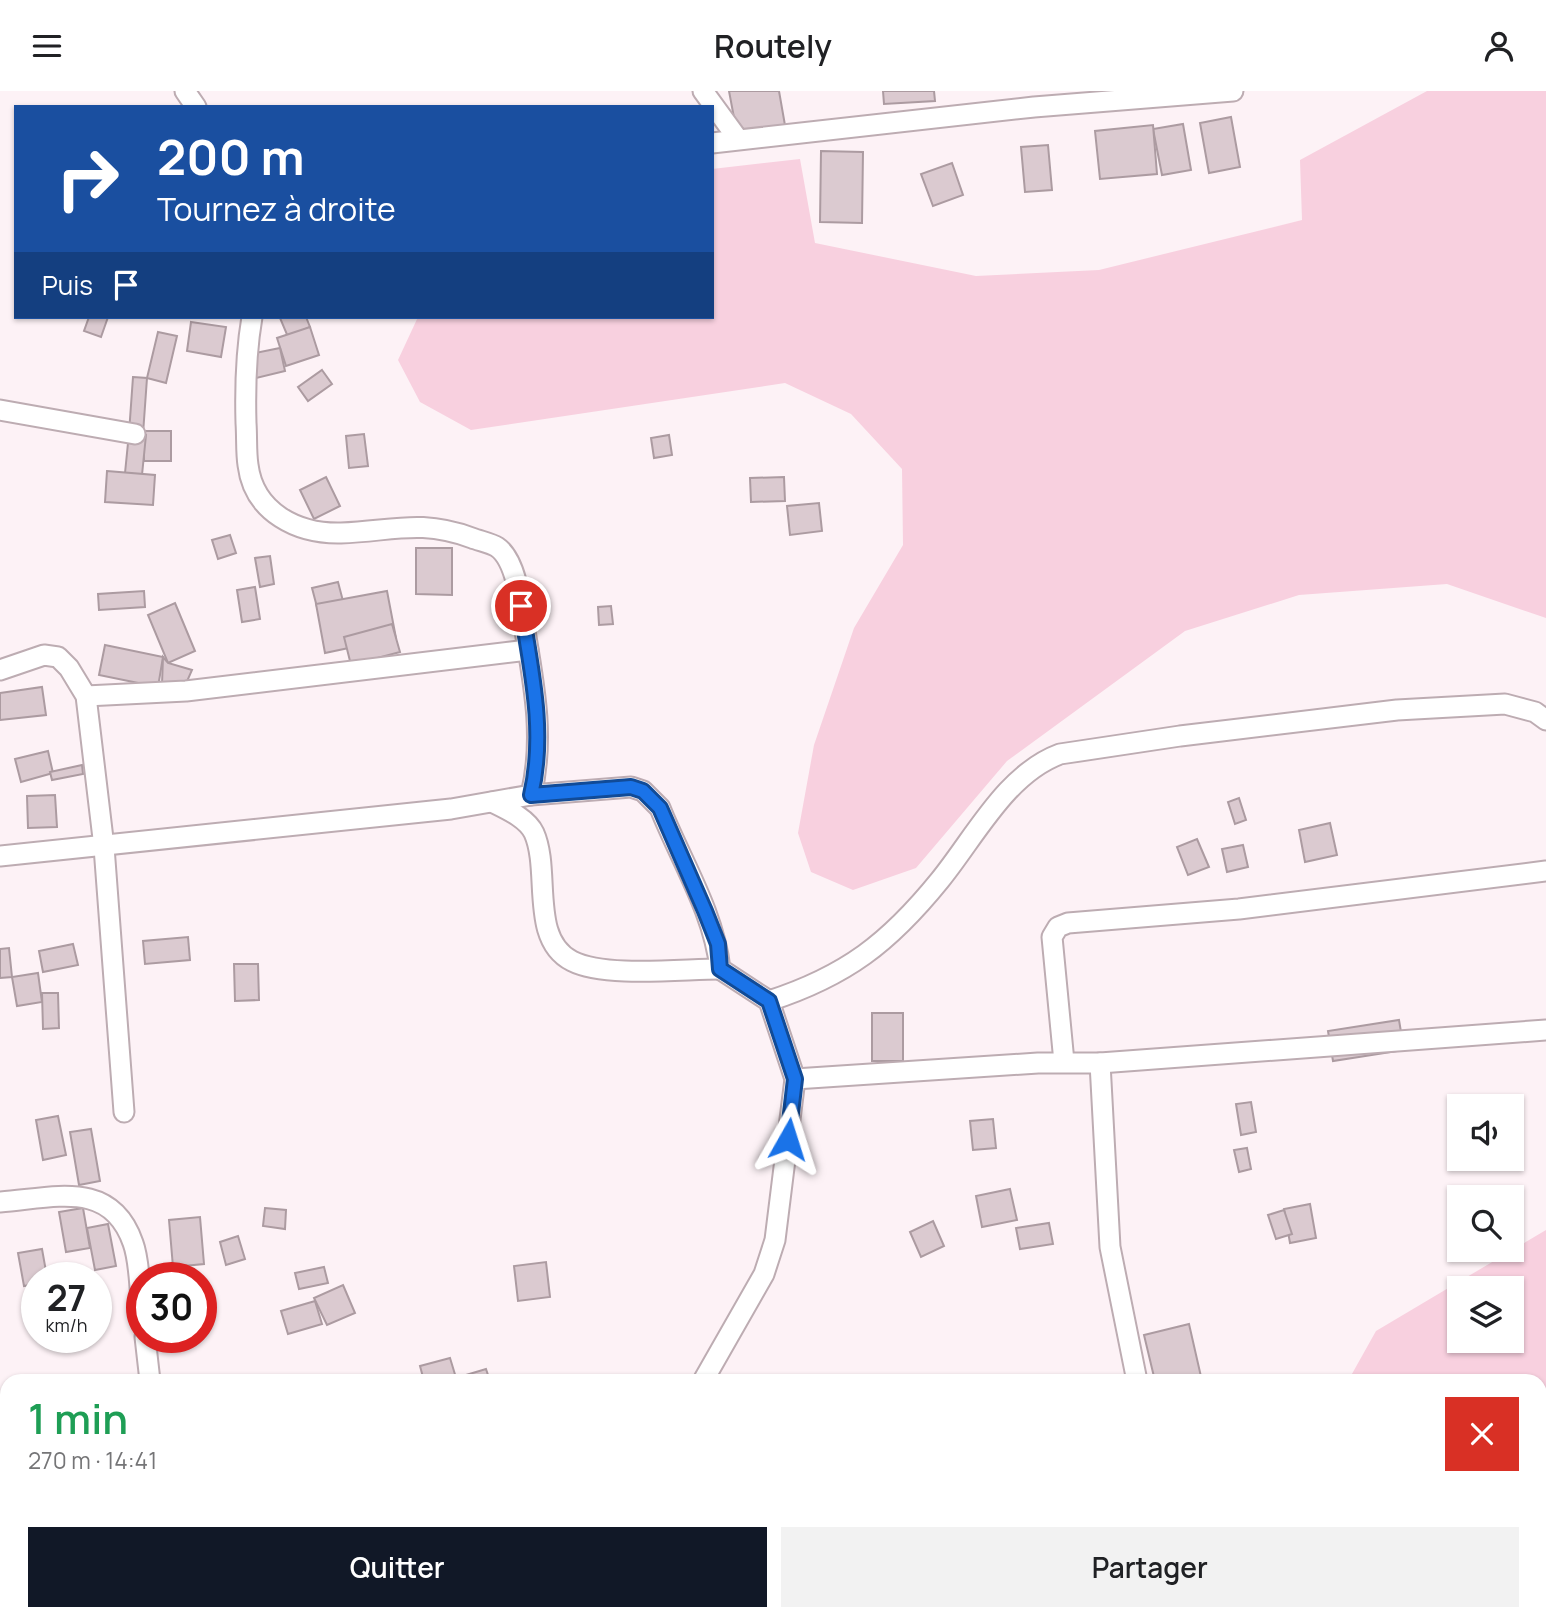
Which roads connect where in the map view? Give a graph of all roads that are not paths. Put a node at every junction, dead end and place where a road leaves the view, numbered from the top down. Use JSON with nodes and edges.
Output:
{"nodes":[{"id":1,"x":1233,"y":91,"type":"edge"},
{"id":2,"x":714,"y":106,"type":"edge"},
{"id":3,"x":738,"y":139,"type":"junction"},
{"id":4,"x":714,"y":143,"type":"edge"},
{"id":5,"x":252,"y":319,"type":"edge"},
{"id":6,"x":0,"y":410,"type":"edge"},
{"id":7,"x":135,"y":434,"type":"dead end"},
{"id":8,"x":528,"y":650,"type":"junction"},
{"id":9,"x":0,"y":670,"type":"edge"},
{"id":10,"x":86,"y":696,"type":"junction"},
{"id":11,"x":1546,"y":720,"type":"edge"},
{"id":12,"x":531,"y":795,"type":"junction"},
{"id":13,"x":492,"y":802,"type":"junction"},
{"id":14,"x":104,"y":847,"type":"junction"},
{"id":15,"x":0,"y":856,"type":"edge"},
{"id":16,"x":1546,"y":871,"type":"edge"},
{"id":17,"x":720,"y":969,"type":"junction"},
{"id":18,"x":769,"y":1001,"type":"junction"},
{"id":19,"x":1546,"y":1030,"type":"edge"},
{"id":20,"x":1065,"y":1062,"type":"junction"},
{"id":21,"x":1100,"y":1063,"type":"junction"},
{"id":22,"x":795,"y":1079,"type":"junction"},
{"id":23,"x":124,"y":1112,"type":"dead end"},
{"id":24,"x":0,"y":1202,"type":"edge"},
{"id":25,"x":136,"y":1262,"type":"edge"},
{"id":26,"x":147,"y":1353,"type":"edge"},
{"id":27,"x":149,"y":1374,"type":"edge"},
{"id":28,"x":708,"y":1374,"type":"edge"},
{"id":29,"x":1136,"y":1374,"type":"edge"}],
"edges":[{"from":1,"to":3,"type":"street"},
{"from":2,"to":3,"type":"street"},
{"from":3,"to":4,"type":"street"},
{"from":5,"to":8,"type":"street"},
{"from":6,"to":7,"type":"street"},
{"from":8,"to":10,"type":"street"},
{"from":8,"to":12,"type":"street"},
{"from":9,"to":10,"type":"street"},
{"from":10,"to":14,"type":"street"},
{"from":11,"to":18,"type":"street"},
{"from":12,"to":13,"type":"street"},
{"from":12,"to":17,"type":"street"},
{"from":13,"to":14,"type":"street"},
{"from":13,"to":17,"type":"street"},
{"from":14,"to":15,"type":"street"},
{"from":14,"to":23,"type":"street"},
{"from":16,"to":20,"type":"street"},
{"from":17,"to":18,"type":"street"},
{"from":18,"to":22,"type":"street"},
{"from":19,"to":21,"type":"street"},
{"from":20,"to":21,"type":"street"},
{"from":20,"to":22,"type":"street"},
{"from":21,"to":29,"type":"street"},
{"from":22,"to":28,"type":"street"},
{"from":24,"to":25,"type":"street"},
{"from":26,"to":27,"type":"street"}]}
